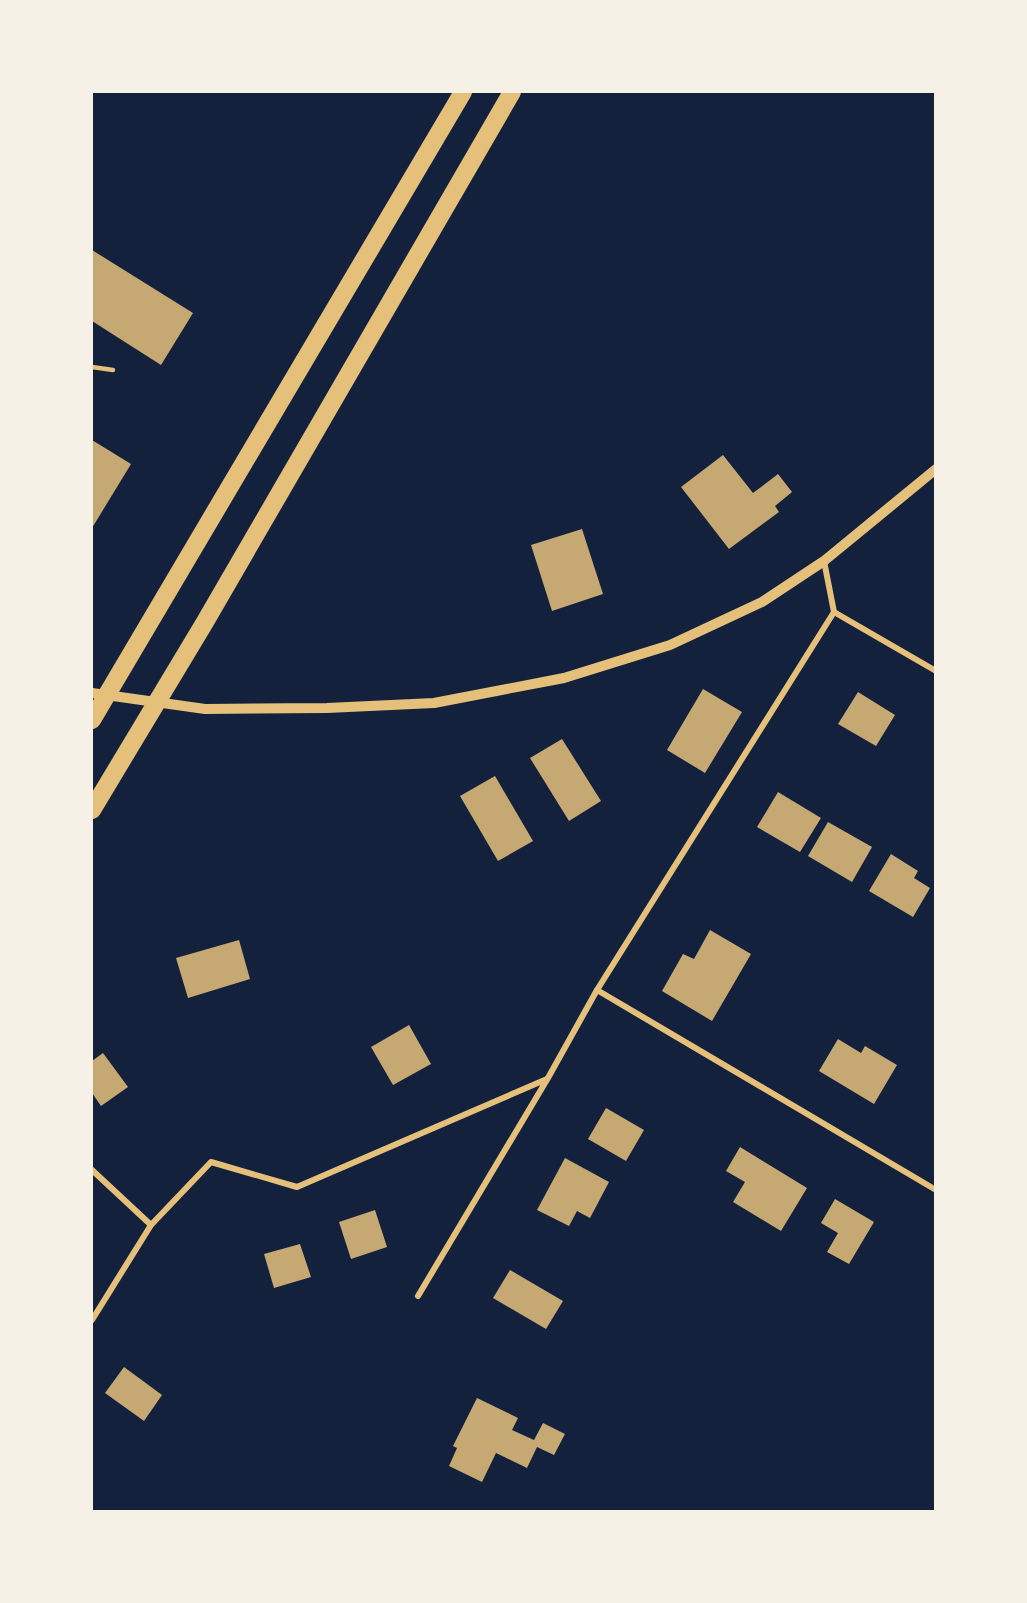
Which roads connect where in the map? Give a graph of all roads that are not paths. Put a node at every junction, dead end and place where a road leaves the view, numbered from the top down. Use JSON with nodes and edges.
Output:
{"nodes":[{"id":1,"x":463,"y":92,"type":"edge"},
{"id":2,"x":512,"y":92,"type":"edge"},
{"id":3,"x":92,"y":367,"type":"edge"},
{"id":4,"x":113,"y":370,"type":"dead end"},
{"id":5,"x":936,"y":469,"type":"edge"},
{"id":6,"x":824,"y":561,"type":"junction"},
{"id":7,"x":834,"y":612,"type":"junction"},
{"id":8,"x":936,"y":671,"type":"edge"},
{"id":9,"x":92,"y":693,"type":"edge"},
{"id":10,"x":92,"y":720,"type":"edge"},
{"id":11,"x":92,"y":810,"type":"edge"},
{"id":12,"x":597,"y":990,"type":"junction"},
{"id":13,"x":548,"y":1078,"type":"junction"},
{"id":14,"x":92,"y":1170,"type":"edge"},
{"id":15,"x":936,"y":1190,"type":"edge"},
{"id":16,"x":151,"y":1225,"type":"junction"},
{"id":17,"x":418,"y":1296,"type":"dead end"},
{"id":18,"x":92,"y":1320,"type":"edge"}],
"edges":[{"from":1,"to":10,"type":"highway"},
{"from":2,"to":11,"type":"highway"},
{"from":3,"to":4,"type":"lane"},
{"from":5,"to":6,"type":"street"},
{"from":6,"to":7,"type":"street"},
{"from":6,"to":9,"type":"street"},
{"from":7,"to":8,"type":"street"},
{"from":7,"to":12,"type":"street"},
{"from":12,"to":13,"type":"street"},
{"from":12,"to":15,"type":"street"},
{"from":13,"to":16,"type":"street"},
{"from":13,"to":17,"type":"street"},
{"from":14,"to":16,"type":"street"},
{"from":16,"to":18,"type":"street"}]}
